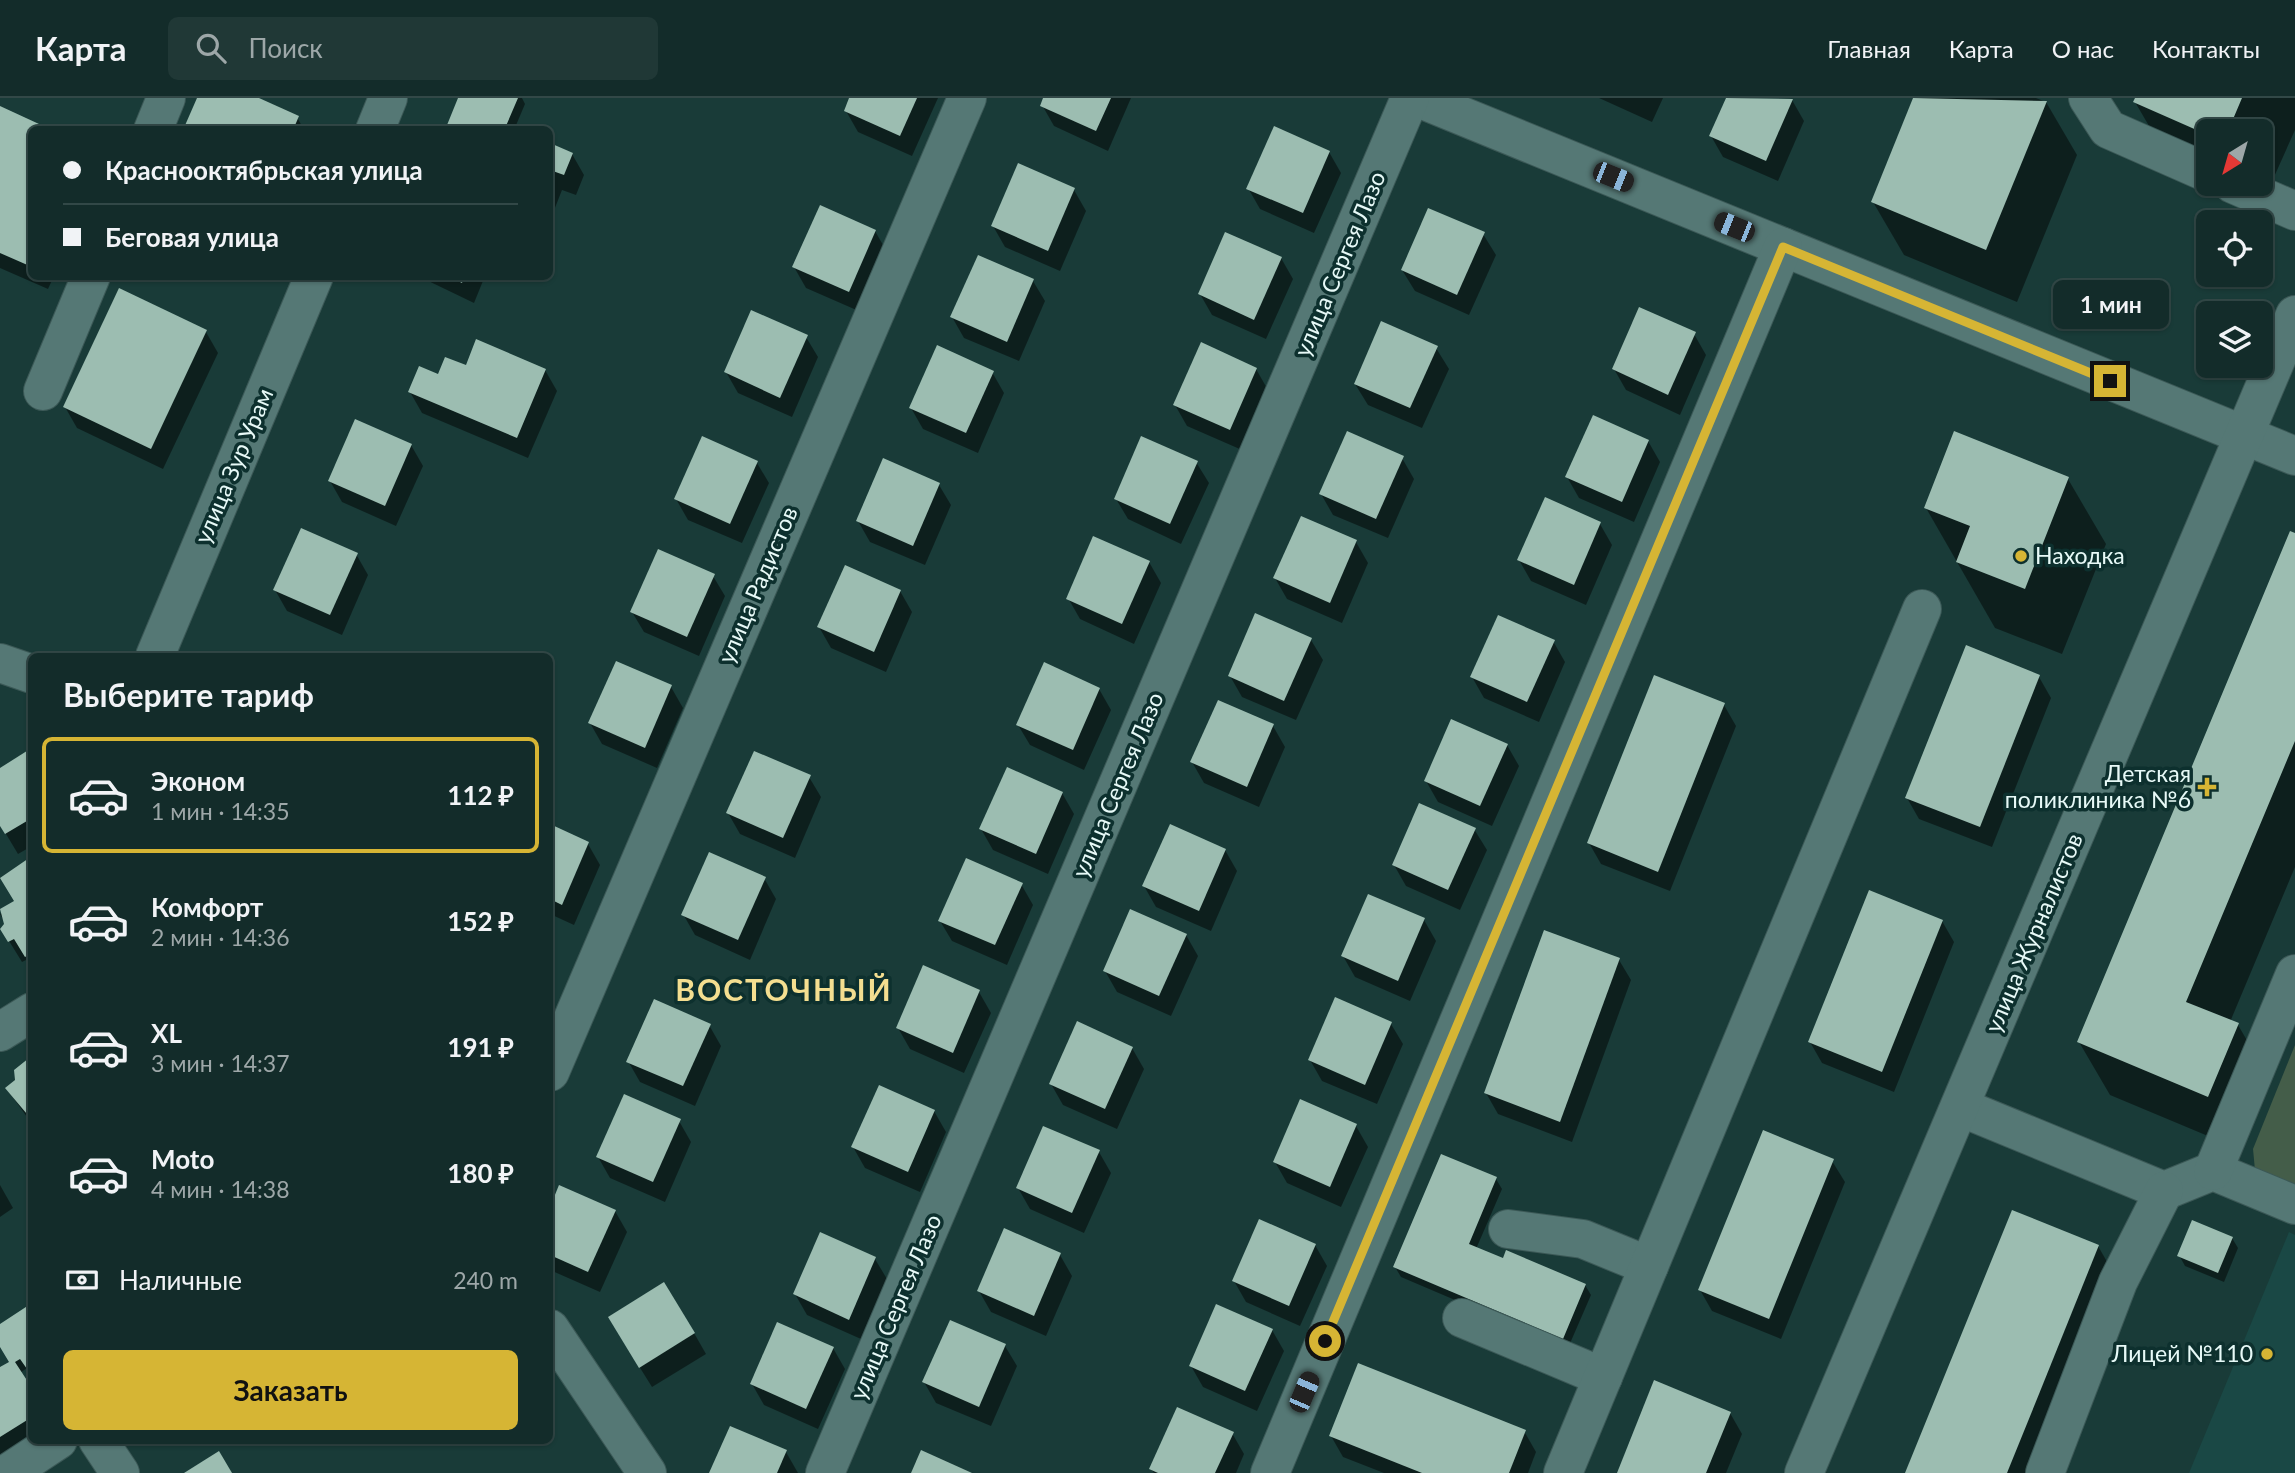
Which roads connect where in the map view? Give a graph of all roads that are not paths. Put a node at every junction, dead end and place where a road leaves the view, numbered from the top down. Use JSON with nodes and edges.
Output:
{"nodes":[{"id":1,"x":166,"y":98,"type":"edge"},
{"id":2,"x":388,"y":98,"type":"edge"},
{"id":3,"x":967,"y":98,"type":"edge"},
{"id":4,"x":1410,"y":98,"type":"edge"},
{"id":5,"x":1418,"y":98,"type":"edge"},
{"id":6,"x":2088,"y":98,"type":"edge"},
{"id":7,"x":155,"y":126,"type":"edge"},
{"id":8,"x":377,"y":126,"type":"edge"},
{"id":9,"x":2196,"y":168,"type":"edge"},
{"id":10,"x":2261,"y":196,"type":"edge"},
{"id":11,"x":2295,"y":211,"type":"edge"},
{"id":12,"x":1783,"y":247,"type":"junction"},
{"id":13,"x":89,"y":280,"type":"edge"},
{"id":14,"x":311,"y":280,"type":"edge"},
{"id":15,"x":2295,"y":315,"type":"edge"},
{"id":16,"x":43,"y":391,"type":"dead end"},
{"id":17,"x":2244,"y":436,"type":"junction"},
{"id":18,"x":2295,"y":456,"type":"edge"},
{"id":19,"x":1922,"y":609,"type":"dead end"},
{"id":20,"x":156,"y":653,"type":"edge"},
{"id":21,"x":0,"y":663,"type":"edge"},
{"id":22,"x":28,"y":673,"type":"edge"},
{"id":23,"x":2295,"y":974,"type":"edge"},
{"id":24,"x":28,"y":1014,"type":"edge"},
{"id":25,"x":0,"y":1032,"type":"edge"},
{"id":26,"x":553,"y":1065,"type":"edge"},
{"id":27,"x":1960,"y":1107,"type":"junction"},
{"id":28,"x":2213,"y":1171,"type":"junction"},
{"id":29,"x":2164,"y":1191,"type":"junction"},
{"id":30,"x":2295,"y":1205,"type":"edge"},
{"id":31,"x":1508,"y":1229,"type":"dead end"},
{"id":32,"x":1649,"y":1266,"type":"junction"},
{"id":33,"x":1462,"y":1318,"type":"dead end"},
{"id":34,"x":553,"y":1333,"type":"edge"},
{"id":35,"x":1603,"y":1377,"type":"junction"},
{"id":36,"x":52,"y":1444,"type":"edge"},
{"id":37,"x":101,"y":1444,"type":"edge"},
{"id":38,"x":1276,"y":1471,"type":"edge"},
{"id":39,"x":8,"y":1473,"type":"edge"},
{"id":40,"x":120,"y":1473,"type":"edge"},
{"id":41,"x":647,"y":1473,"type":"edge"},
{"id":42,"x":825,"y":1473,"type":"edge"},
{"id":43,"x":1563,"y":1473,"type":"edge"},
{"id":44,"x":1804,"y":1473,"type":"edge"},
{"id":45,"x":2045,"y":1473,"type":"edge"}],
"edges":[{"from":1,"to":7,"type":"street"},
{"from":2,"to":8,"type":"street"},
{"from":3,"to":26,"type":"street","name":"улица Радистов"},
{"from":4,"to":42,"type":"street","name":"улица Сергея Лазо"},
{"from":5,"to":12,"type":"street"},
{"from":6,"to":9,"type":"street"},
{"from":10,"to":11,"type":"street"},
{"from":12,"to":17,"type":"street"},
{"from":12,"to":38,"type":"street"},
{"from":13,"to":16,"type":"street"},
{"from":14,"to":20,"type":"street","name":"улица Зур Урам"},
{"from":15,"to":17,"type":"street","name":"улица Журналистов"},
{"from":17,"to":18,"type":"street"},
{"from":17,"to":27,"type":"street","name":"улица Журналистов"},
{"from":19,"to":32,"type":"street"},
{"from":21,"to":22,"type":"street"},
{"from":23,"to":28,"type":"street"},
{"from":24,"to":25,"type":"street"},
{"from":27,"to":29,"type":"street"},
{"from":27,"to":44,"type":"street","name":"улица Журналистов"},
{"from":28,"to":29,"type":"street"},
{"from":28,"to":30,"type":"street"},
{"from":29,"to":45,"type":"street"},
{"from":31,"to":32,"type":"street"},
{"from":32,"to":35,"type":"street"},
{"from":33,"to":35,"type":"street"},
{"from":34,"to":41,"type":"street"},
{"from":35,"to":43,"type":"street"},
{"from":36,"to":39,"type":"street"},
{"from":37,"to":40,"type":"street"}]}
